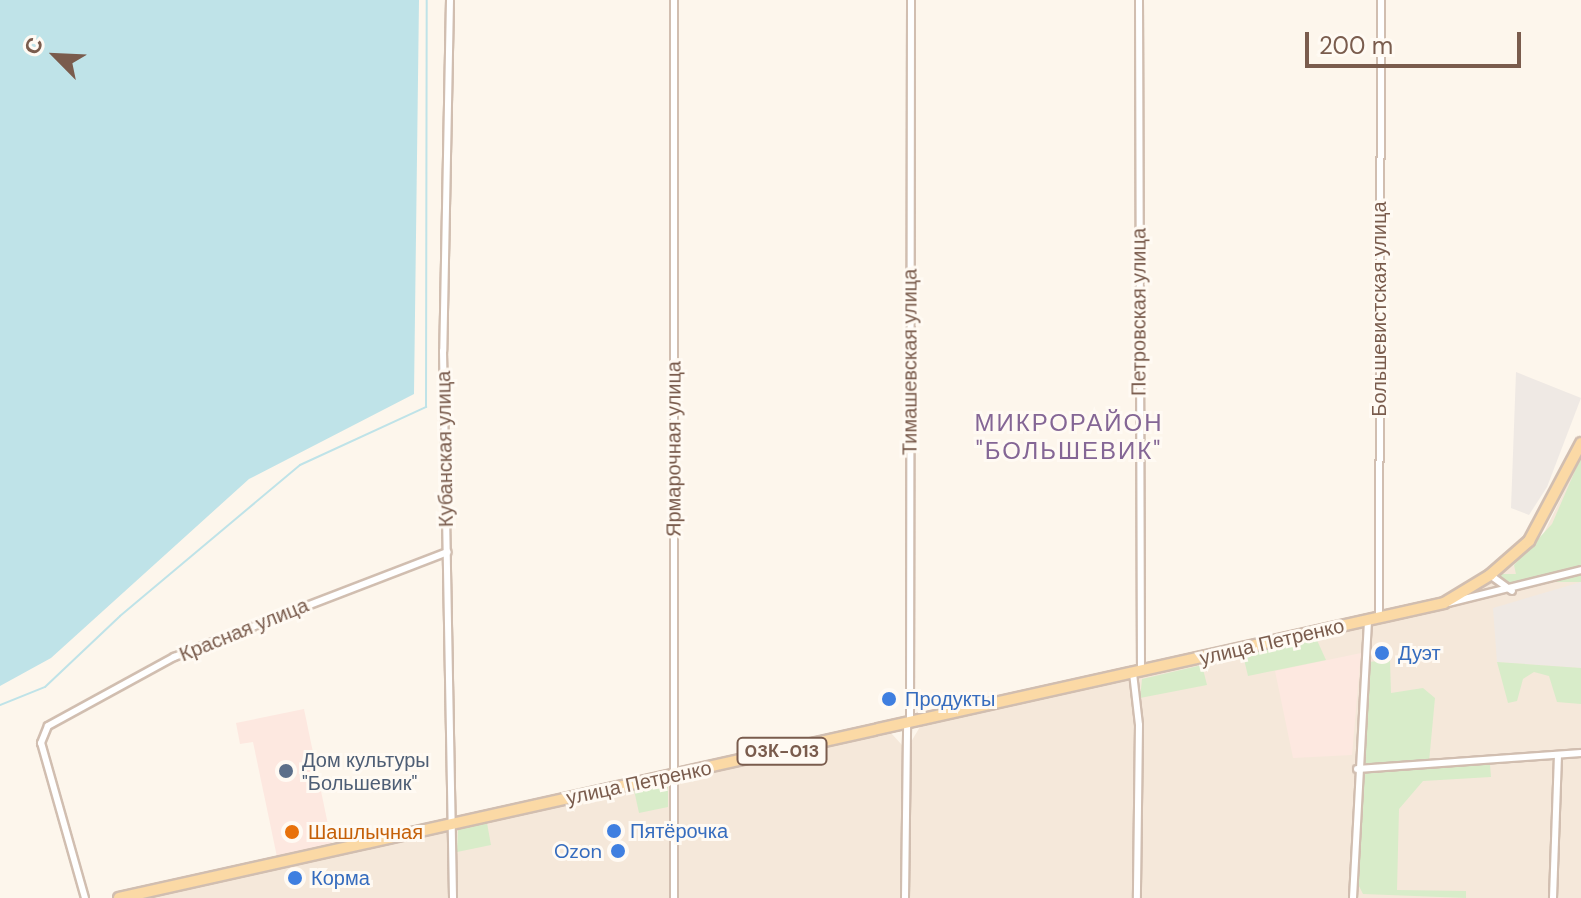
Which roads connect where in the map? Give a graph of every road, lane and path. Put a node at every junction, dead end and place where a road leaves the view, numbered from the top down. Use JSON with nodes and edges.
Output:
{"nodes":[{"id":1,"x":450,"y":0,"type":"edge"},
{"id":2,"x":674,"y":0,"type":"edge"},
{"id":3,"x":911,"y":0,"type":"edge"},
{"id":4,"x":1139,"y":0,"type":"edge"},
{"id":5,"x":1381,"y":0,"type":"edge"},
{"id":6,"x":1581,"y":443,"type":"edge"},
{"id":7,"x":448,"y":552,"type":"junction"},
{"id":8,"x":1581,"y":570,"type":"edge"},
{"id":9,"x":1490,"y":575,"type":"junction"},
{"id":10,"x":1512,"y":591,"type":"junction"},
{"id":11,"x":1444,"y":603,"type":"junction"},
{"id":12,"x":1373,"y":619,"type":"junction"},
{"id":13,"x":1137,"y":672,"type":"junction"},
{"id":14,"x":909,"y":723,"type":"junction"},
{"id":15,"x":1581,"y":753,"type":"edge"},
{"id":16,"x":1558,"y":757,"type":"junction"},
{"id":17,"x":1357,"y":769,"type":"junction"},
{"id":18,"x":675,"y":774,"type":"junction"},
{"id":19,"x":454,"y":824,"type":"junction"},
{"id":20,"x":85,"y":898,"type":"edge"},
{"id":21,"x":119,"y":898,"type":"edge"},
{"id":22,"x":453,"y":898,"type":"edge"},
{"id":23,"x":674,"y":898,"type":"edge"},
{"id":24,"x":905,"y":898,"type":"edge"},
{"id":25,"x":1137,"y":898,"type":"edge"},
{"id":26,"x":1353,"y":898,"type":"edge"},
{"id":27,"x":1553,"y":898,"type":"edge"}],
"edges":[{"from":1,"to":7,"type":"street","name":"Кубанская улица"},
{"from":2,"to":18,"type":"street","name":"Ярмарочная улица"},
{"from":3,"to":14,"type":"street","name":"Тимашевская улица"},
{"from":4,"to":13,"type":"street","name":"Петровская улица"},
{"from":5,"to":12,"type":"street","name":"Большевистская улица"},
{"from":6,"to":9,"type":"main road","number":"03К-013"},
{"from":7,"to":19,"type":"street","name":"Кубанская улица"},
{"from":7,"to":20,"type":"street","name":"Красная улица"},
{"from":8,"to":10,"type":"street","name":"улица Петренко"},
{"from":9,"to":10,"type":"street"},
{"from":9,"to":11,"type":"main road","number":"03К-013"},
{"from":10,"to":11,"type":"street","name":"улица Петренко"},
{"from":11,"to":12,"type":"main road","name":"улица Петренко","number":"03К-013"},
{"from":12,"to":13,"type":"main road","name":"улица Петренко","number":"03К-013"},
{"from":12,"to":17,"type":"street","name":"Большевистская улица"},
{"from":13,"to":14,"type":"main road","name":"улица Петренко","number":"03К-013"},
{"from":13,"to":25,"type":"street","name":"Петровская улица"},
{"from":14,"to":18,"type":"main road","name":"улица Петренко","number":"03К-013"},
{"from":14,"to":24,"type":"street","name":"Тимашевская улица"},
{"from":15,"to":16,"type":"street"},
{"from":16,"to":17,"type":"street"},
{"from":16,"to":27,"type":"street"},
{"from":17,"to":26,"type":"street","name":"Большевистская улица"},
{"from":18,"to":19,"type":"main road","name":"улица Петренко","number":"03К-013"},
{"from":18,"to":23,"type":"street","name":"Ярмарочная улица"},
{"from":19,"to":21,"type":"main road","name":"улица Петренко","number":"03К-013"},
{"from":19,"to":22,"type":"street","name":"Кубанская улица"}]}
